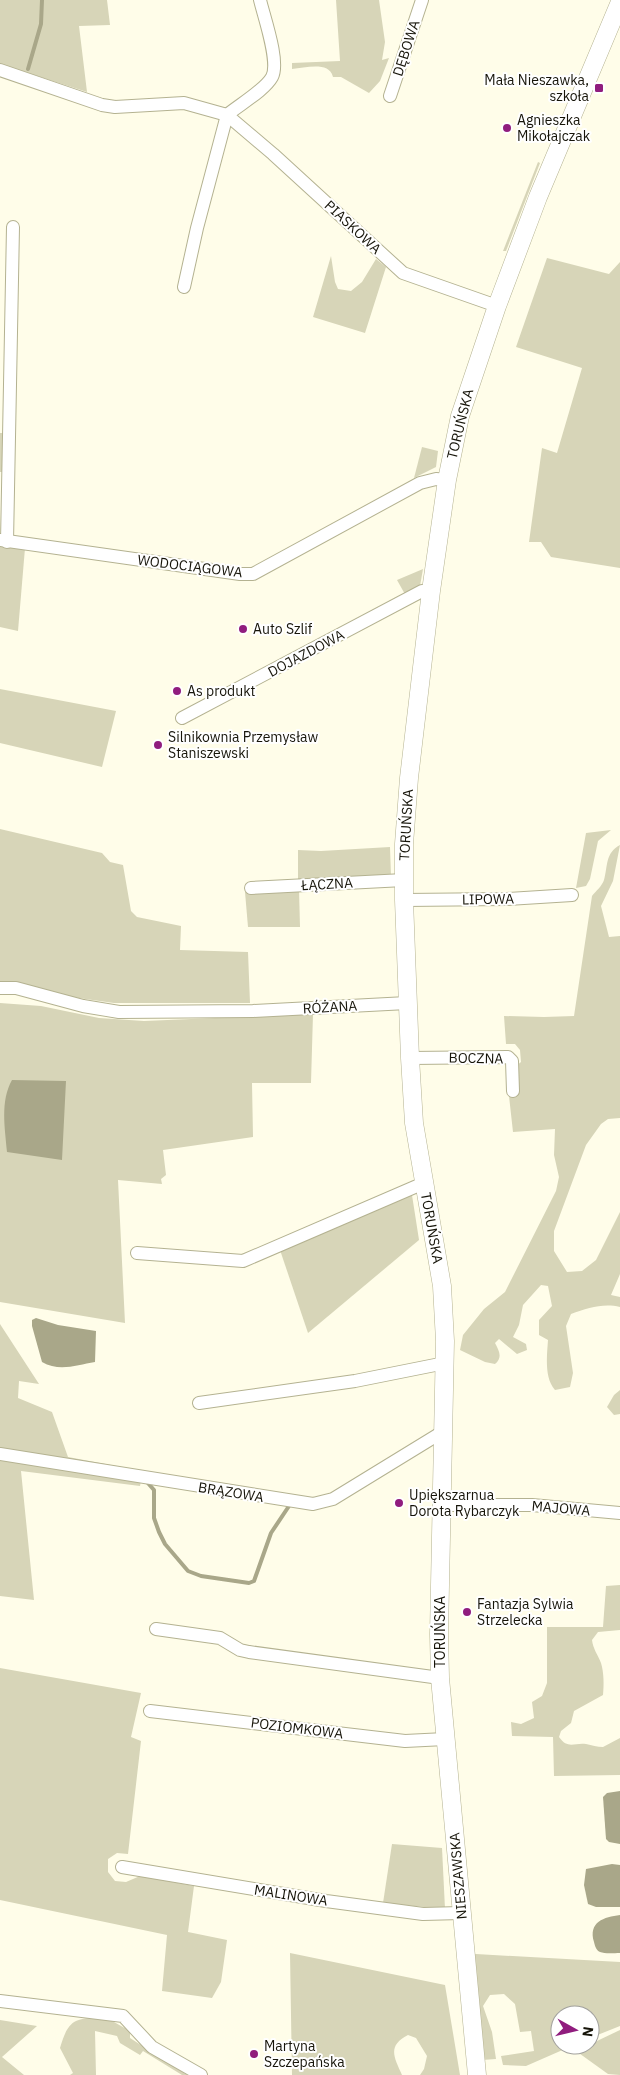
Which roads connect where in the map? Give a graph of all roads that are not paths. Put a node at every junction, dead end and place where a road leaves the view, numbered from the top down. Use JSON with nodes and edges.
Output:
{"nodes":[{"id":1,"x":260,"y":0,"type":"edge"},
{"id":2,"x":422,"y":0,"type":"edge"},
{"id":3,"x":620,"y":2,"type":"edge"},
{"id":4,"x":0,"y":70,"type":"edge"},
{"id":5,"x":390,"y":96,"type":"dead end"},
{"id":6,"x":227,"y":114,"type":"junction"},
{"id":7,"x":13,"y":227,"type":"dead end"},
{"id":8,"x":184,"y":288,"type":"dead end"},
{"id":9,"x":498,"y":306,"type":"junction"},
{"id":10,"x":447,"y":480,"type":"junction"},
{"id":11,"x":4,"y":541,"type":"edge"},
{"id":12,"x":431,"y":592,"type":"junction"},
{"id":13,"x":182,"y":718,"type":"dead end"},
{"id":14,"x":404,"y":880,"type":"junction"},
{"id":15,"x":251,"y":888,"type":"dead end"},
{"id":16,"x":572,"y":895,"type":"dead end"},
{"id":17,"x":404,"y":900,"type":"junction"},
{"id":18,"x":0,"y":988,"type":"edge"},
{"id":19,"x":407,"y":1003,"type":"junction"},
{"id":20,"x":410,"y":1058,"type":"junction"},
{"id":21,"x":513,"y":1091,"type":"dead end"},
{"id":22,"x":424,"y":1183,"type":"junction"},
{"id":23,"x":136,"y":1253,"type":"dead end"},
{"id":24,"x":445,"y":1363,"type":"junction"},
{"id":25,"x":199,"y":1404,"type":"dead end"},
{"id":26,"x":444,"y":1431,"type":"junction"},
{"id":27,"x":0,"y":1454,"type":"edge"},
{"id":28,"x":442,"y":1505,"type":"junction"},
{"id":29,"x":620,"y":1513,"type":"edge"},
{"id":30,"x":156,"y":1629,"type":"dead end"},
{"id":31,"x":440,"y":1678,"type":"junction"},
{"id":32,"x":150,"y":1711,"type":"dead end"},
{"id":33,"x":445,"y":1739,"type":"junction"},
{"id":34,"x":122,"y":1866,"type":"dead end"},
{"id":35,"x":461,"y":1913,"type":"junction"},
{"id":36,"x":0,"y":2001,"type":"edge"},
{"id":37,"x":201,"y":2075,"type":"edge"},
{"id":38,"x":477,"y":2075,"type":"edge"}],
"edges":[{"from":1,"to":6,"type":"street"},
{"from":2,"to":5,"type":"street","name":"DĘBOWA"},
{"from":3,"to":9,"type":"main road","name":"TORUŃSKA"},
{"from":4,"to":6,"type":"street","name":"PIASKOWA"},
{"from":6,"to":8,"type":"street"},
{"from":6,"to":9,"type":"street","name":"PIASKOWA"},
{"from":7,"to":11,"type":"street"},
{"from":9,"to":10,"type":"main road","name":"TORUŃSKA"},
{"from":10,"to":11,"type":"street","name":"WODOCIĄGOWA"},
{"from":10,"to":12,"type":"main road","name":"TORUŃSKA"},
{"from":12,"to":13,"type":"street","name":"DOJAZDOWA"},
{"from":12,"to":14,"type":"main road","name":"TORUŃSKA"},
{"from":14,"to":15,"type":"street","name":"ŁĄCZNA"},
{"from":14,"to":17,"type":"main road","name":"TORUŃSKA"},
{"from":16,"to":17,"type":"street","name":"LIPOWA"},
{"from":17,"to":19,"type":"main road","name":"TORUŃSKA"},
{"from":18,"to":19,"type":"street","name":"RÓŻANA"},
{"from":19,"to":20,"type":"main road","name":"TORUŃSKA"},
{"from":20,"to":21,"type":"street","name":"BOCZNA"},
{"from":20,"to":22,"type":"main road","name":"TORUŃSKA"},
{"from":22,"to":23,"type":"street"},
{"from":22,"to":24,"type":"main road","name":"TORUŃSKA"},
{"from":24,"to":25,"type":"street"},
{"from":24,"to":26,"type":"main road","name":"TORUŃSKA"},
{"from":26,"to":27,"type":"street","name":"BRĄZOWA"},
{"from":26,"to":28,"type":"main road","name":"TORUŃSKA"},
{"from":28,"to":29,"type":"street","name":"MAJOWA"},
{"from":28,"to":31,"type":"main road","name":"TORUŃSKA"},
{"from":30,"to":31,"type":"street"},
{"from":31,"to":33,"type":"main road","name":"NIESZAWSKA"},
{"from":32,"to":33,"type":"street","name":"POZIOMKOWA"},
{"from":33,"to":35,"type":"main road","name":"NIESZAWSKA"},
{"from":34,"to":35,"type":"street","name":"MALINOWA"},
{"from":35,"to":38,"type":"main road","name":"NIESZAWSKA"},
{"from":36,"to":37,"type":"street"}]}
